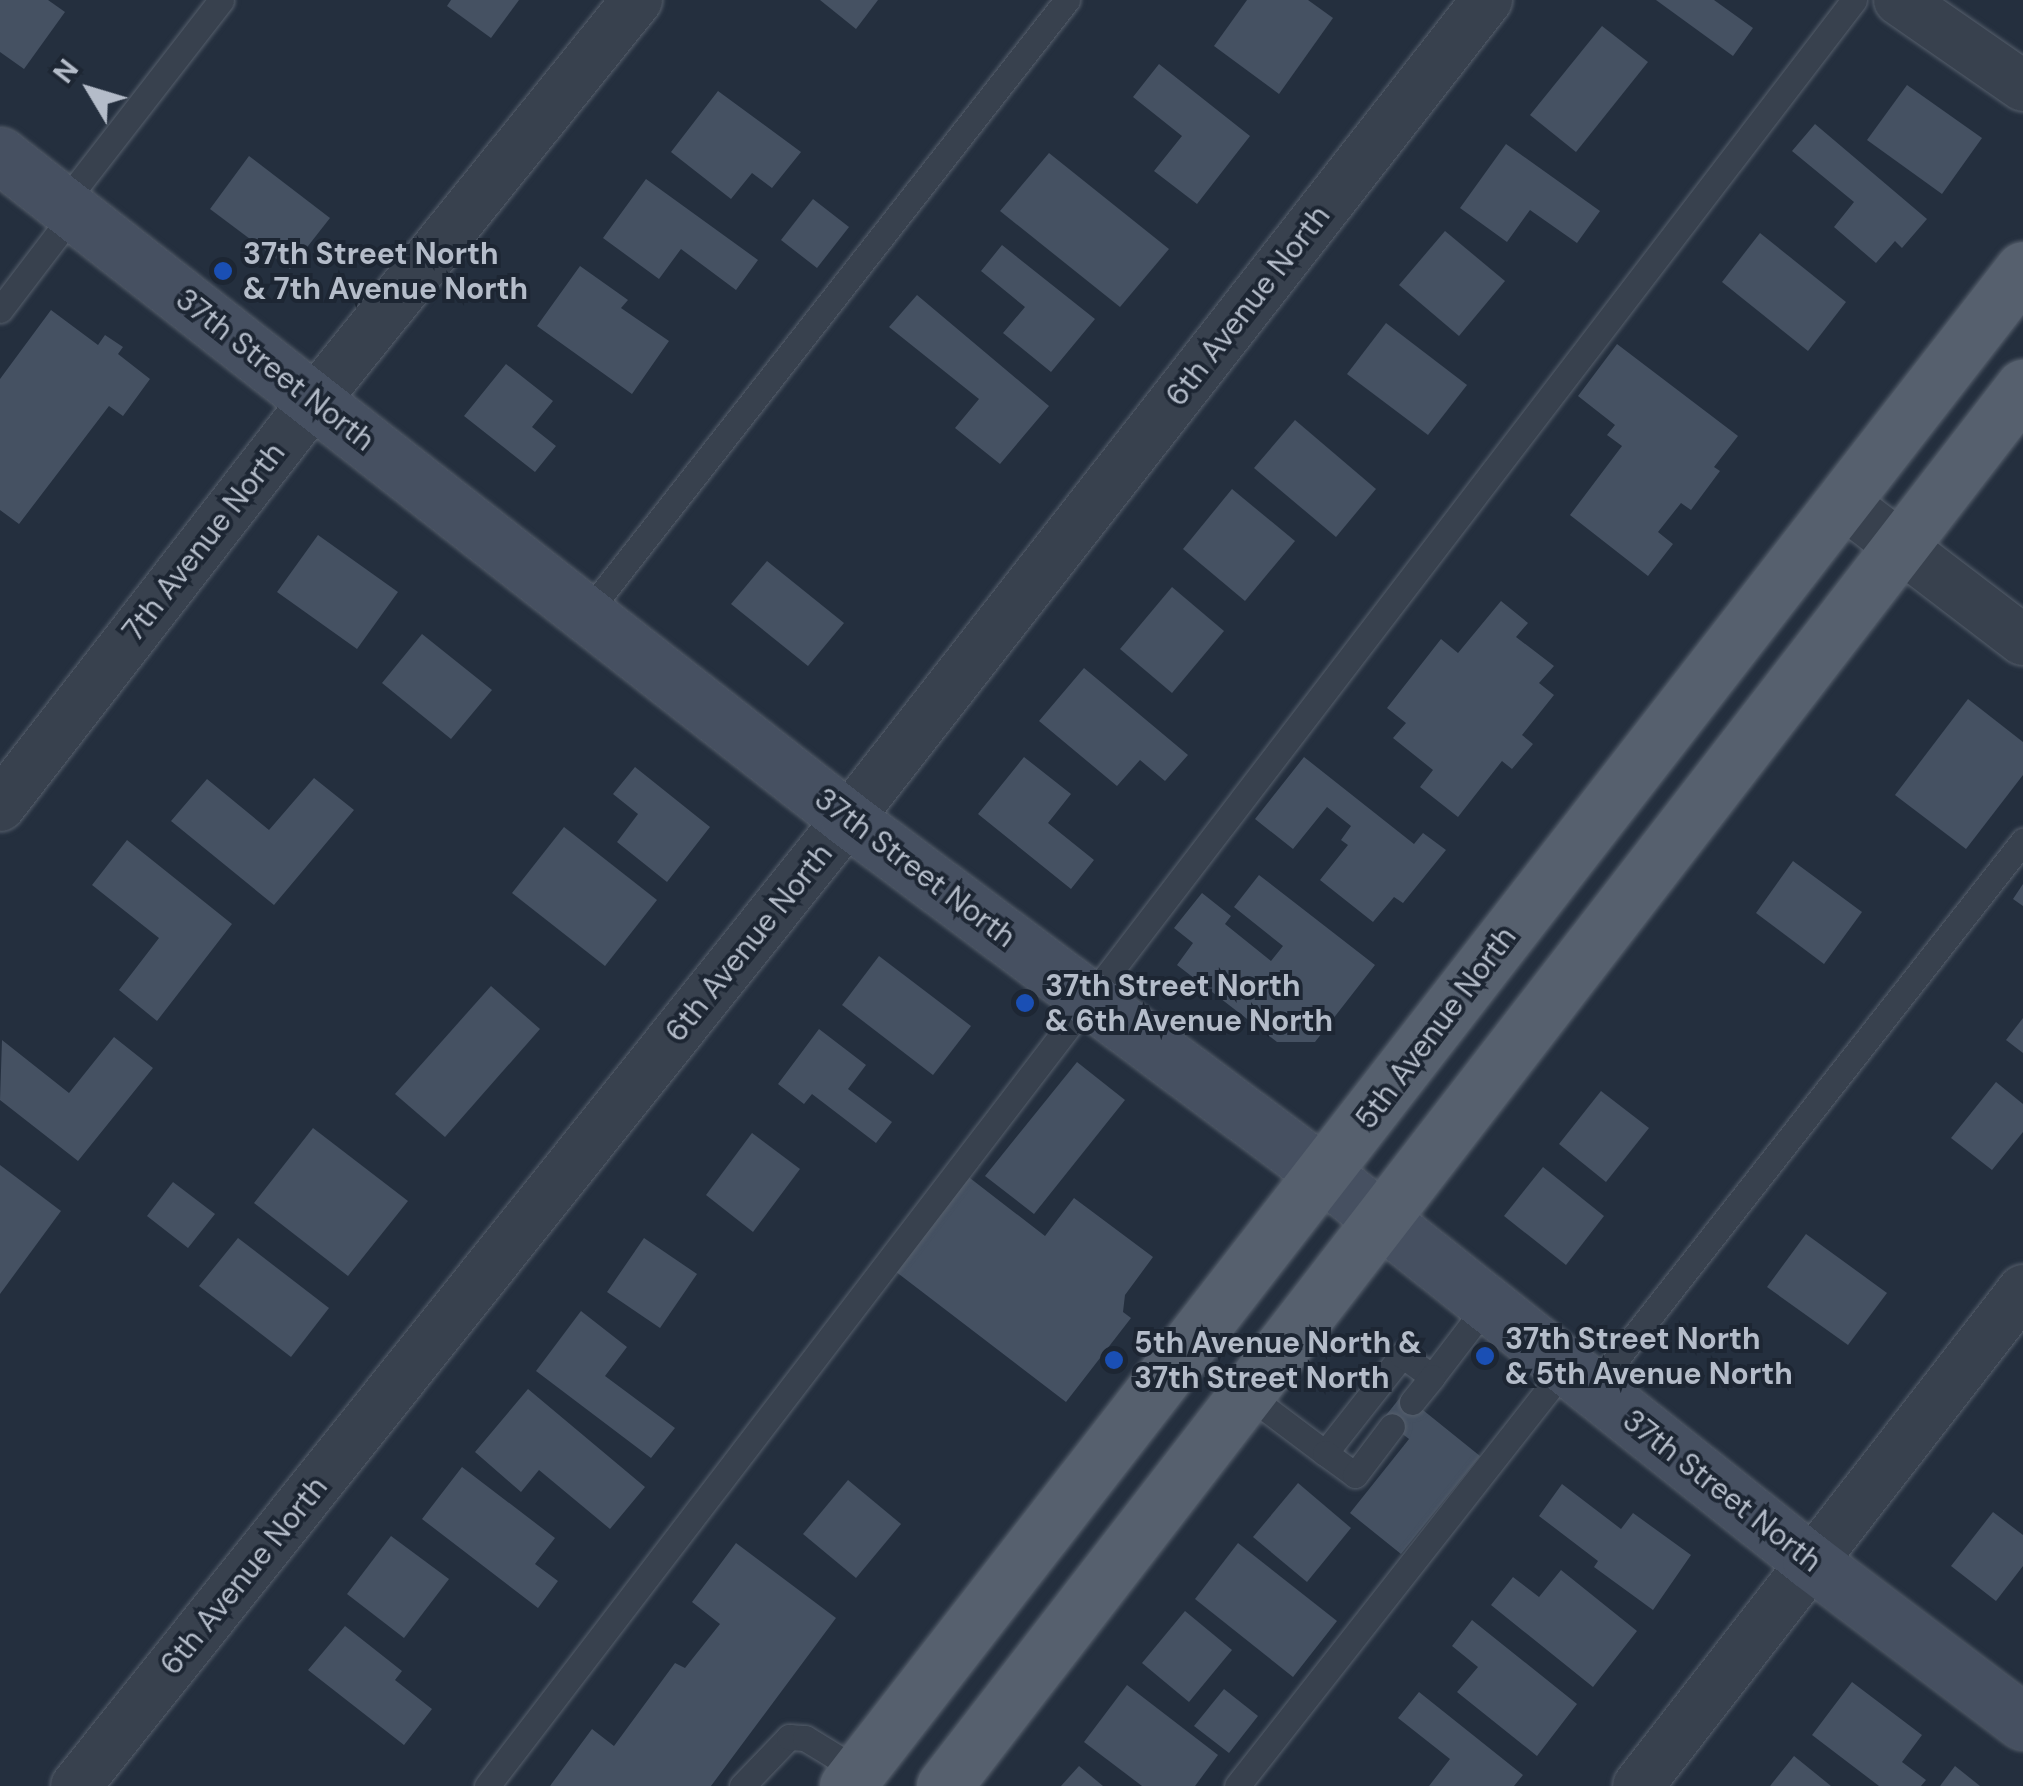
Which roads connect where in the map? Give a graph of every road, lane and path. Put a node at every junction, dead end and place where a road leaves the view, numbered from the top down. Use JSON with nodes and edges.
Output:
{"nodes":[{"id":1,"x":221,"y":0,"type":"edge"},
{"id":2,"x":637,"y":0,"type":"edge"},
{"id":3,"x":1068,"y":0,"type":"edge"},
{"id":4,"x":1488,"y":0,"type":"edge"},
{"id":5,"x":1854,"y":0,"type":"edge"},
{"id":6,"x":1899,"y":0,"type":"edge"},
{"id":7,"x":2023,"y":86,"type":"edge"},
{"id":8,"x":0,"y":155,"type":"edge"},
{"id":9,"x":68,"y":209,"type":"junction"},
{"id":10,"x":2023,"y":268,"type":"edge"},
{"id":11,"x":0,"y":310,"type":"edge"},
{"id":12,"x":2023,"y":387,"type":"edge"},
{"id":13,"x":314,"y":400,"type":"junction"},
{"id":14,"x":1841,"y":501,"type":"junction"},
{"id":15,"x":1900,"y":546,"type":"junction"},
{"id":16,"x":586,"y":614,"type":"junction"},
{"id":17,"x":2023,"y":640,"type":"edge"},
{"id":18,"x":0,"y":806,"type":"edge"},
{"id":19,"x":848,"y":818,"type":"junction"},
{"id":20,"x":2023,"y":840,"type":"edge"},
{"id":21,"x":1090,"y":999,"type":"junction"},
{"id":22,"x":1324,"y":1174,"type":"junction"},
{"id":23,"x":1383,"y":1223,"type":"junction"},
{"id":24,"x":2023,"y":1290,"type":"edge"},
{"id":25,"x":1487,"y":1305,"type":"junction"},
{"id":26,"x":1432,"y":1377,"type":"junction"},
{"id":27,"x":1579,"y":1378,"type":"junction"},
{"id":28,"x":1248,"y":1395,"type":"junction"},
{"id":29,"x":1412,"y":1402,"type":"dead end"},
{"id":30,"x":1392,"y":1426,"type":"dead end"},
{"id":31,"x":1325,"y":1453,"type":"junction"},
{"id":32,"x":1810,"y":1561,"type":"junction"},
{"id":33,"x":2023,"y":1722,"type":"edge"},
{"id":34,"x":853,"y":1778,"type":"edge"},
{"id":35,"x":76,"y":1786,"type":"edge"},
{"id":36,"x":487,"y":1786,"type":"edge"},
{"id":37,"x":742,"y":1786,"type":"edge"},
{"id":38,"x":944,"y":1786,"type":"edge"},
{"id":39,"x":1237,"y":1786,"type":"edge"},
{"id":40,"x":1638,"y":1786,"type":"edge"}],
"edges":[{"from":1,"to":9,"type":"lane"},
{"from":2,"to":13,"type":"street","name":"7th Avenue North"},
{"from":3,"to":16,"type":"lane"},
{"from":4,"to":19,"type":"street","name":"6th Avenue North"},
{"from":5,"to":21,"type":"lane"},
{"from":6,"to":7,"type":"street"},
{"from":8,"to":9,"type":"street","name":"37th Street North"},
{"from":9,"to":11,"type":"lane"},
{"from":9,"to":13,"type":"street","name":"37th Street North"},
{"from":10,"to":14,"type":"main road","name":"5th Avenue North"},
{"from":12,"to":15,"type":"main road"},
{"from":13,"to":16,"type":"street","name":"37th Street North"},
{"from":13,"to":18,"type":"street","name":"7th Avenue North"},
{"from":14,"to":15,"type":"street"},
{"from":14,"to":22,"type":"main road","name":"5th Avenue North"},
{"from":15,"to":17,"type":"street"},
{"from":15,"to":23,"type":"main road"},
{"from":16,"to":19,"type":"street","name":"37th Street North"},
{"from":19,"to":21,"type":"street","name":"37th Street North"},
{"from":19,"to":35,"type":"street","name":"6th Avenue North"},
{"from":20,"to":27,"type":"lane"},
{"from":21,"to":22,"type":"street","name":"37th Street North"},
{"from":21,"to":36,"type":"lane"},
{"from":22,"to":23,"type":"street","name":"37th Street North"},
{"from":22,"to":34,"type":"main road","name":"5th Avenue North"},
{"from":23,"to":25,"type":"street","name":"37th Street North"},
{"from":23,"to":28,"type":"main road"},
{"from":24,"to":32,"type":"street"},
{"from":25,"to":26,"type":"lane"},
{"from":25,"to":27,"type":"street","name":"37th Street North"},
{"from":26,"to":29,"type":"lane"},
{"from":26,"to":31,"type":"lane"},
{"from":27,"to":32,"type":"street","name":"37th Street North"},
{"from":27,"to":39,"type":"lane"},
{"from":28,"to":31,"type":"lane"},
{"from":28,"to":38,"type":"main road"},
{"from":30,"to":31,"type":"lane"},
{"from":32,"to":33,"type":"street","name":"37th Street North"},
{"from":32,"to":40,"type":"street"},
{"from":34,"to":37,"type":"lane"}]}
